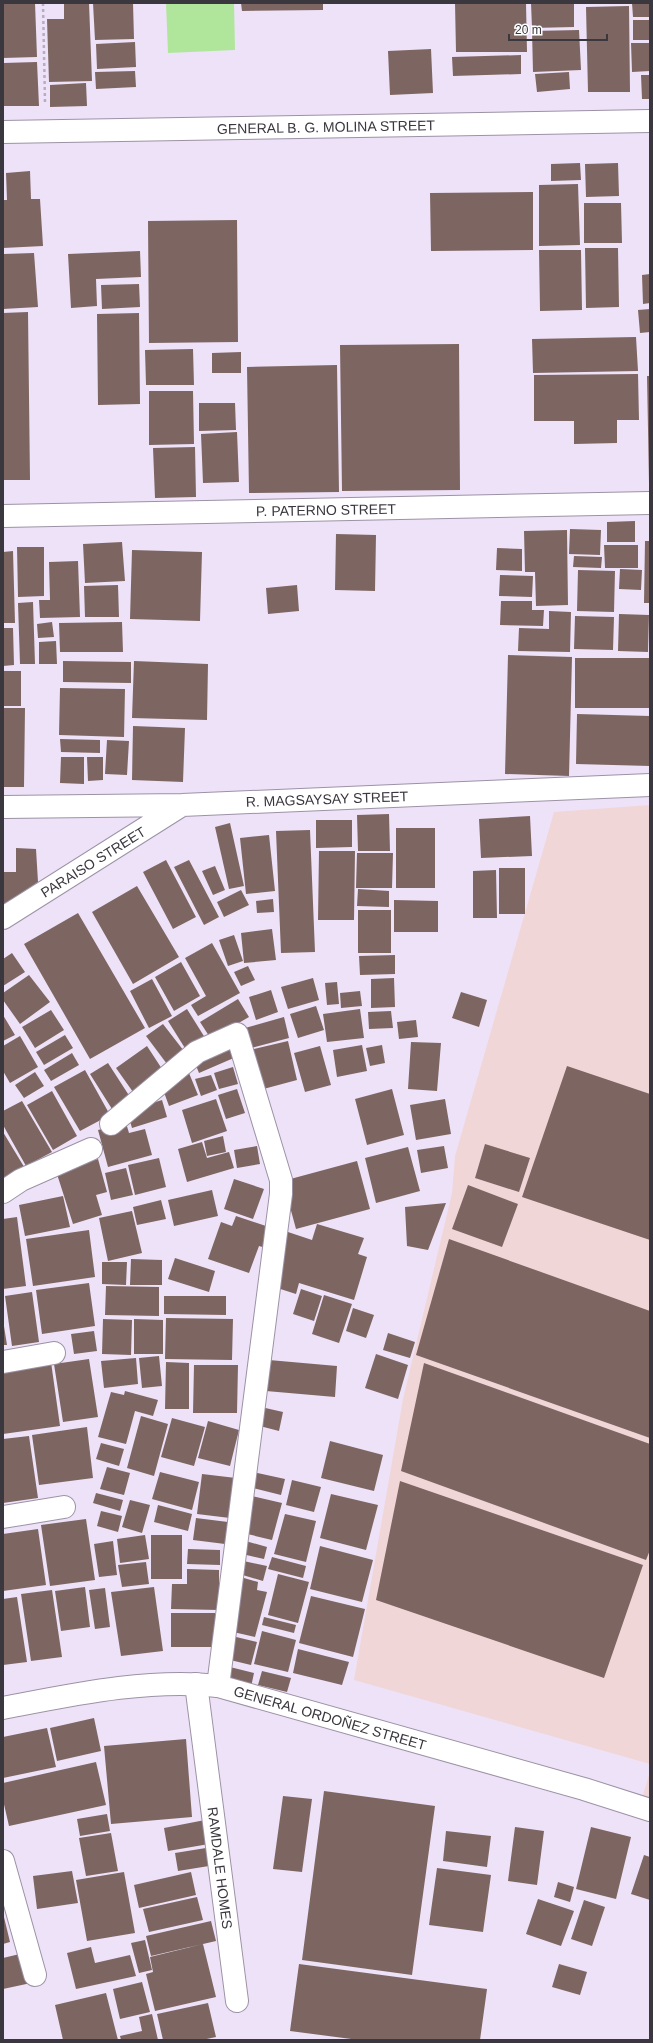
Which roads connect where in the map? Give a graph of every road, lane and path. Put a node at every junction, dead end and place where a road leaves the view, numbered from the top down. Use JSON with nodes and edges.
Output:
{"nodes":[{"id":1,"x":43,"y":3,"type":"edge"},
{"id":2,"x":650,"y":121,"type":"edge"},
{"id":3,"x":46,"y":130,"type":"junction"},
{"id":4,"x":3,"y":132,"type":"edge"},
{"id":5,"x":650,"y":503,"type":"edge"},
{"id":6,"x":3,"y":516,"type":"edge"},
{"id":7,"x":650,"y":785,"type":"edge"},
{"id":8,"x":182,"y":805,"type":"junction"},
{"id":9,"x":3,"y":807,"type":"edge"},
{"id":10,"x":3,"y":918,"type":"edge"},
{"id":11,"x":111,"y":1124,"type":"dead end"},
{"id":12,"x":91,"y":1148,"type":"dead end"},
{"id":13,"x":3,"y":1192,"type":"edge"},
{"id":14,"x":54,"y":1353,"type":"dead end"},
{"id":15,"x":3,"y":1362,"type":"edge"},
{"id":16,"x":64,"y":1507,"type":"dead end"},
{"id":17,"x":3,"y":1517,"type":"edge"},
{"id":18,"x":196,"y":1684,"type":"junction"},
{"id":19,"x":218,"y":1686,"type":"junction"},
{"id":20,"x":3,"y":1708,"type":"edge"},
{"id":21,"x":650,"y":1810,"type":"edge"},
{"id":22,"x":3,"y":1861,"type":"edge"},
{"id":23,"x":36,"y":1975,"type":"dead end"},
{"id":24,"x":237,"y":2001,"type":"dead end"}],
"edges":[{"from":1,"to":3,"type":"path"},
{"from":2,"to":3,"type":"street","name":"GENERAL B. G. MOLINA STREET"},
{"from":3,"to":4,"type":"street","name":"GENERAL B. G. MOLINA STREET"},
{"from":5,"to":6,"type":"street","name":"P. PATERNO STREET"},
{"from":7,"to":8,"type":"street","name":"R. MAGSAYSAY STREET"},
{"from":8,"to":9,"type":"street","name":"R. MAGSAYSAY STREET"},
{"from":8,"to":10,"type":"street","name":"PARAISO STREET"},
{"from":11,"to":19,"type":"street"},
{"from":12,"to":13,"type":"street"},
{"from":14,"to":15,"type":"street"},
{"from":16,"to":17,"type":"street"},
{"from":18,"to":19,"type":"street","name":"GENERAL ORDOÑEZ STREET"},
{"from":18,"to":20,"type":"street","name":"GENERAL ORDOÑEZ STREET"},
{"from":18,"to":24,"type":"street","name":"RAMDALE HOMES"},
{"from":19,"to":21,"type":"street","name":"GENERAL ORDOÑEZ STREET"},
{"from":22,"to":23,"type":"street"}]}
